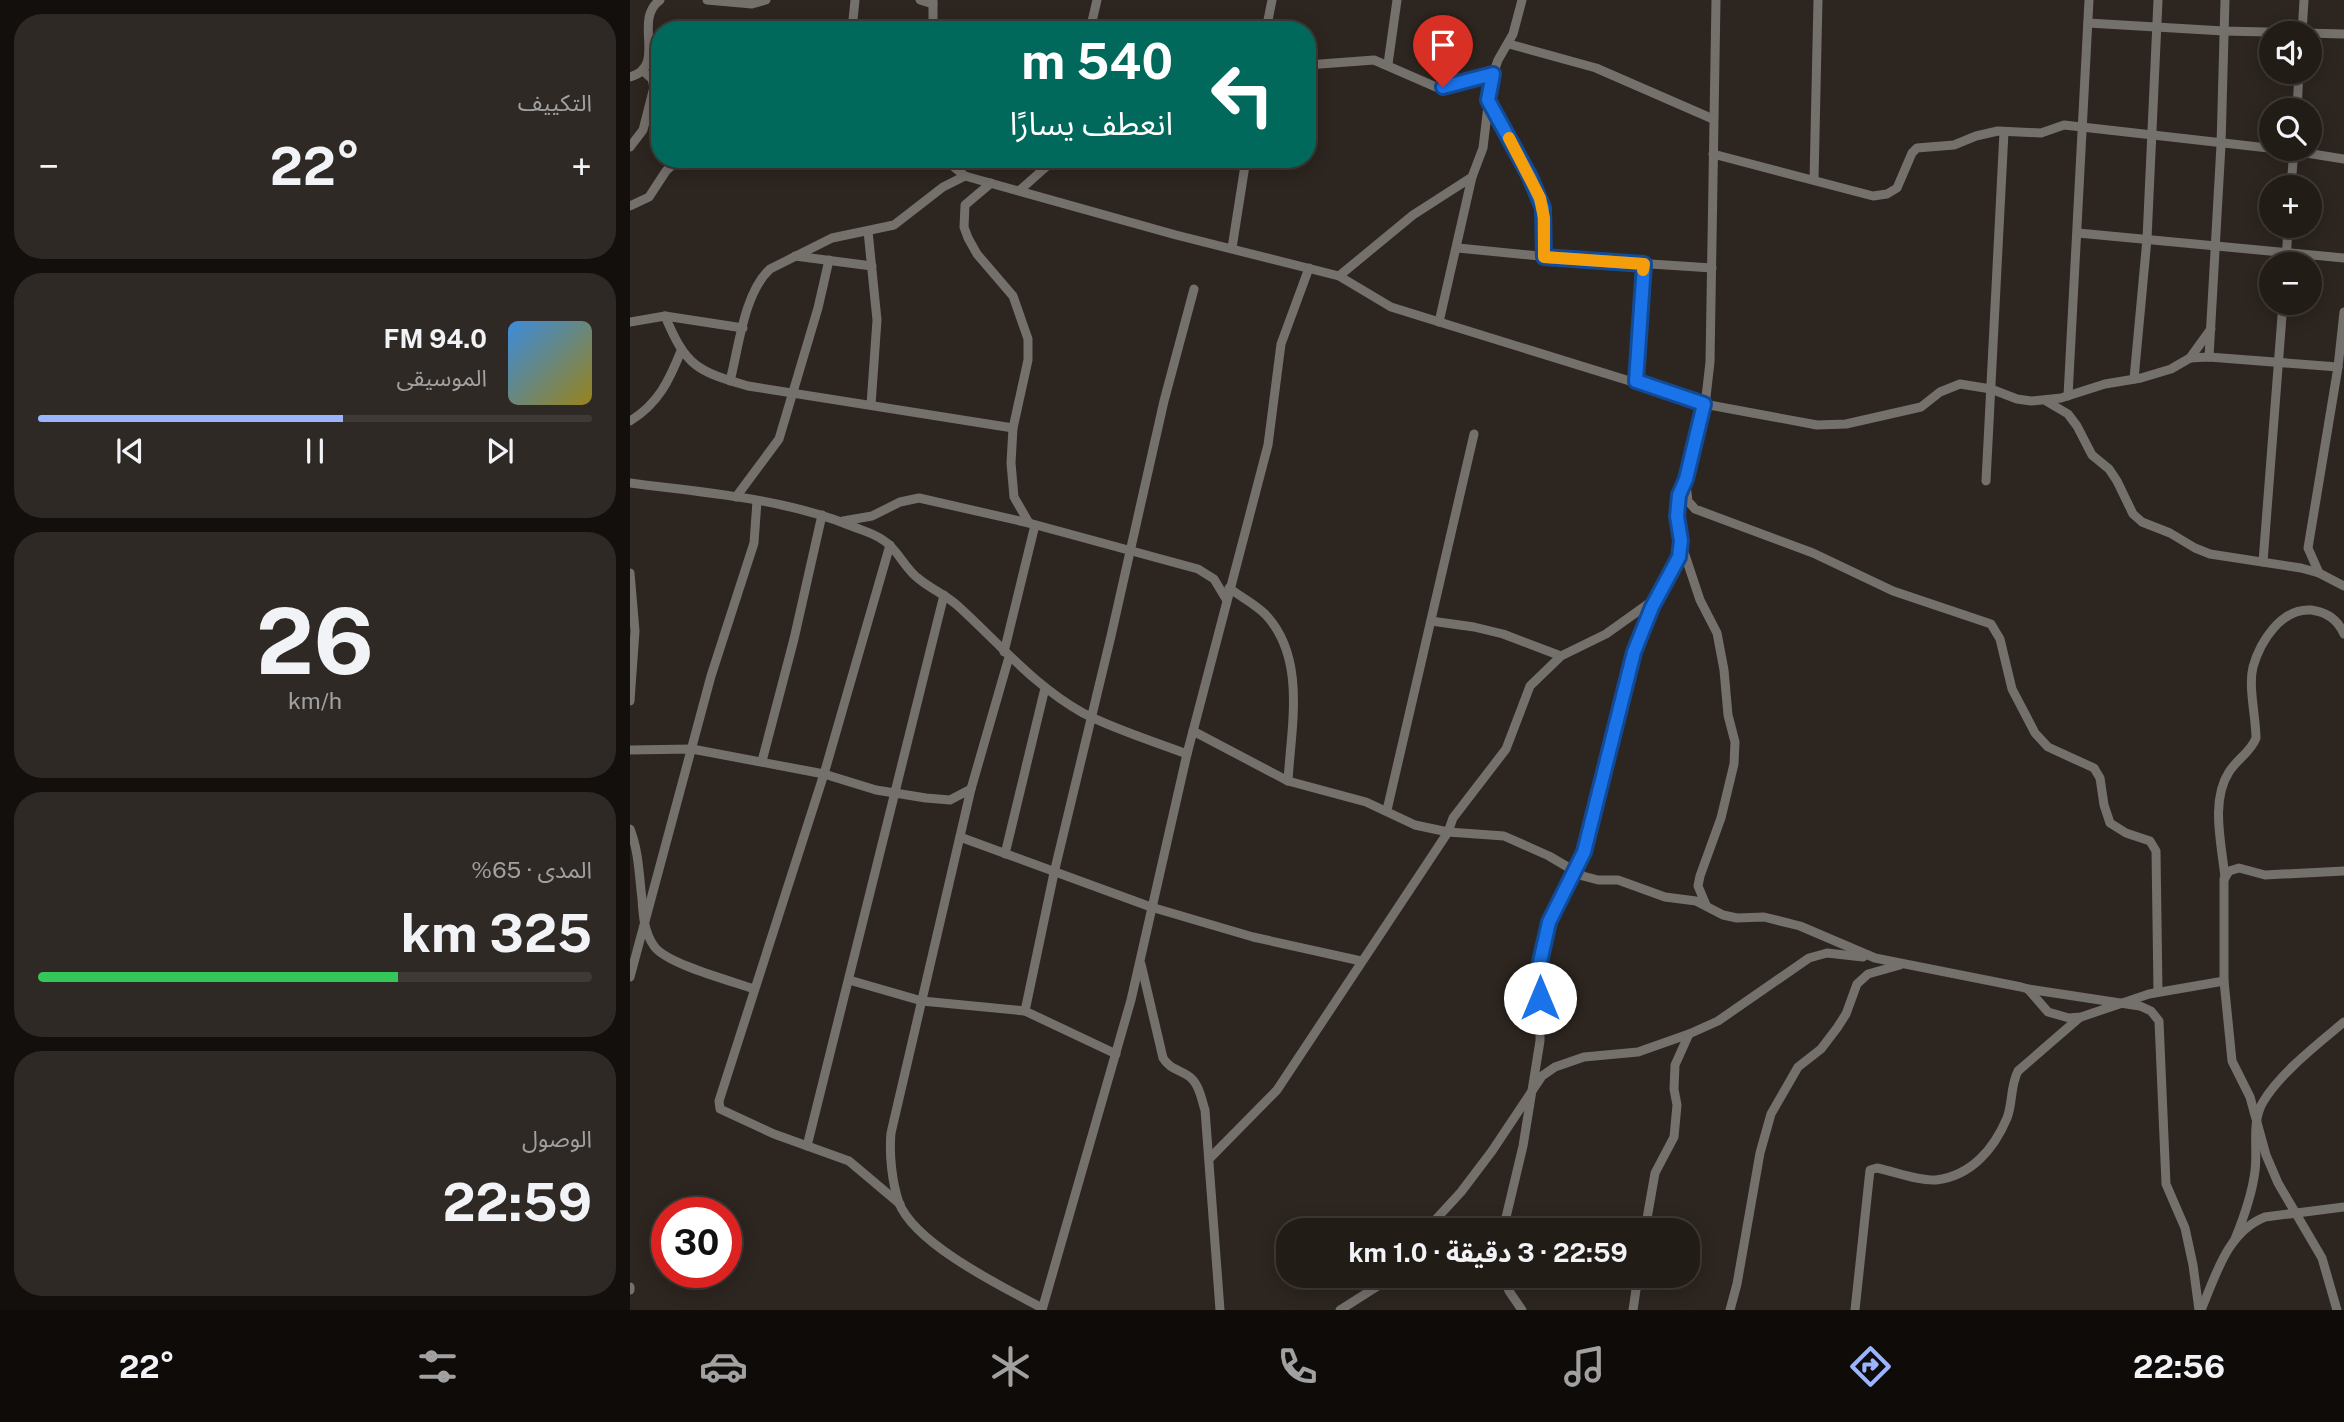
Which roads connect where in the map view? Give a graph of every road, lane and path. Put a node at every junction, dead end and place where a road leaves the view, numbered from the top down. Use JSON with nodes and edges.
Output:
{"nodes":[{"id":1,"x":660,"y":0,"type":"edge"},
{"id":2,"x":707,"y":0,"type":"edge"},
{"id":3,"x":766,"y":0,"type":"edge"},
{"id":4,"x":855,"y":0,"type":"edge"},
{"id":5,"x":920,"y":0,"type":"edge"},
{"id":6,"x":1097,"y":0,"type":"edge"},
{"id":7,"x":1264,"y":0,"type":"edge"},
{"id":8,"x":1272,"y":0,"type":"edge"},
{"id":9,"x":1396,"y":0,"type":"edge"},
{"id":10,"x":1522,"y":0,"type":"edge"},
{"id":11,"x":1716,"y":0,"type":"edge"},
{"id":12,"x":1818,"y":0,"type":"edge"},
{"id":13,"x":2089,"y":0,"type":"edge"},
{"id":14,"x":2158,"y":0,"type":"edge"},
{"id":15,"x":2225,"y":0,"type":"edge"},
{"id":16,"x":2304,"y":0,"type":"edge"},
{"id":17,"x":933,"y":2,"type":"edge"},
{"id":18,"x":1269,"y":11,"type":"junction"},
{"id":19,"x":853,"y":21,"type":"edge"},
{"id":20,"x":933,"y":21,"type":"edge"},
{"id":21,"x":1092,"y":21,"type":"edge"},
{"id":22,"x":1267,"y":21,"type":"edge"},
{"id":23,"x":2303,"y":21,"type":"edge"},
{"id":24,"x":2088,"y":23,"type":"junction"},
{"id":25,"x":2157,"y":26,"type":"junction"},
{"id":26,"x":2224,"y":31,"type":"junction"},
{"id":27,"x":2259,"y":32,"type":"edge"},
{"id":28,"x":2322,"y":33,"type":"edge"},
{"id":29,"x":2344,"y":34,"type":"edge"},
{"id":30,"x":1508,"y":44,"type":"junction"},
{"id":31,"x":1316,"y":64,"type":"edge"},
{"id":32,"x":1388,"y":64,"type":"junction"},
{"id":33,"x":643,"y":71,"type":"junction"},
{"id":34,"x":1493,"y":74,"type":"junction"},
{"id":35,"x":630,"y":77,"type":"edge"},
{"id":36,"x":651,"y":78,"type":"edge"},
{"id":37,"x":651,"y":96,"type":"edge"},
{"id":38,"x":1488,"y":100,"type":"junction"},
{"id":39,"x":1713,"y":119,"type":"junction"},
{"id":40,"x":2083,"y":128,"type":"junction"},
{"id":41,"x":2004,"y":132,"type":"junction"},
{"id":42,"x":2152,"y":135,"type":"junction"},
{"id":43,"x":2221,"y":145,"type":"junction"},
{"id":44,"x":630,"y":147,"type":"edge"},
{"id":45,"x":2259,"y":148,"type":"edge"},
{"id":46,"x":1713,"y":154,"type":"junction"},
{"id":47,"x":2322,"y":155,"type":"edge"},
{"id":48,"x":2344,"y":159,"type":"edge"},
{"id":49,"x":669,"y":168,"type":"edge"},
{"id":50,"x":955,"y":168,"type":"edge"},
{"id":51,"x":1045,"y":168,"type":"edge"},
{"id":52,"x":1245,"y":168,"type":"edge"},
{"id":53,"x":965,"y":176,"type":"junction"},
{"id":54,"x":1472,"y":177,"type":"junction"},
{"id":55,"x":1814,"y":180,"type":"junction"},
{"id":56,"x":992,"y":183,"type":"junction"},
{"id":57,"x":1020,"y":190,"type":"junction"},
{"id":58,"x":630,"y":206,"type":"edge"},
{"id":59,"x":868,"y":231,"type":"junction"},
{"id":60,"x":2078,"y":233,"type":"junction"},
{"id":61,"x":2147,"y":239,"type":"junction"},
{"id":62,"x":2216,"y":246,"type":"junction"},
{"id":63,"x":1232,"y":248,"type":"junction"},
{"id":64,"x":1458,"y":248,"type":"junction"},
{"id":65,"x":2276,"y":252,"type":"edge"},
{"id":66,"x":793,"y":256,"type":"junction"},
{"id":67,"x":2322,"y":256,"type":"edge"},
{"id":68,"x":1544,"y":257,"type":"junction"},
{"id":69,"x":2344,"y":258,"type":"edge"},
{"id":70,"x":829,"y":260,"type":"junction"},
{"id":71,"x":1644,"y":264,"type":"junction"},
{"id":72,"x":872,"y":266,"type":"junction"},
{"id":73,"x":1309,"y":268,"type":"junction"},
{"id":74,"x":1712,"y":268,"type":"junction"},
{"id":75,"x":1339,"y":276,"type":"junction"},
{"id":76,"x":1194,"y":289,"type":"dead end"},
{"id":77,"x":2344,"y":312,"type":"edge"},
{"id":78,"x":2282,"y":315,"type":"edge"},
{"id":79,"x":665,"y":316,"type":"junction"},
{"id":80,"x":630,"y":322,"type":"edge"},
{"id":81,"x":1439,"y":322,"type":"junction"},
{"id":82,"x":743,"y":328,"type":"junction"},
{"id":83,"x":2211,"y":329,"type":"junction"},
{"id":84,"x":681,"y":352,"type":"junction"},
{"id":85,"x":2209,"y":357,"type":"junction"},
{"id":86,"x":2190,"y":358,"type":"junction"},
{"id":87,"x":2279,"y":363,"type":"junction"},
{"id":88,"x":2338,"y":367,"type":"junction"},
{"id":89,"x":2134,"y":379,"type":"junction"},
{"id":90,"x":730,"y":381,"type":"junction"},
{"id":91,"x":1636,"y":381,"type":"junction"},
{"id":92,"x":1991,"y":388,"type":"junction"},
{"id":93,"x":793,"y":393,"type":"junction"},
{"id":94,"x":2068,"y":396,"type":"junction"},
{"id":95,"x":2046,"y":401,"type":"junction"},
{"id":96,"x":1704,"y":404,"type":"junction"},
{"id":97,"x":871,"y":405,"type":"junction"},
{"id":98,"x":630,"y":421,"type":"edge"},
{"id":99,"x":1013,"y":428,"type":"junction"},
{"id":100,"x":1474,"y":434,"type":"dead end"},
{"id":101,"x":1686,"y":479,"type":"junction"},
{"id":102,"x":1986,"y":481,"type":"dead end"},
{"id":103,"x":630,"y":483,"type":"edge"},
{"id":104,"x":736,"y":497,"type":"junction"},
{"id":105,"x":757,"y":501,"type":"junction"},
{"id":106,"x":822,"y":515,"type":"junction"},
{"id":107,"x":840,"y":521,"type":"junction"},
{"id":108,"x":1032,"y":524,"type":"junction"},
{"id":109,"x":1681,"y":541,"type":"junction"},
{"id":110,"x":890,"y":545,"type":"junction"},
{"id":111,"x":1129,"y":552,"type":"junction"},
{"id":112,"x":2263,"y":562,"type":"junction"},
{"id":113,"x":630,"y":573,"type":"edge"},
{"id":114,"x":2319,"y":573,"type":"junction"},
{"id":115,"x":2344,"y":586,"type":"edge"},
{"id":116,"x":1230,"y":589,"type":"junction"},
{"id":117,"x":944,"y":595,"type":"junction"},
{"id":118,"x":1658,"y":596,"type":"junction"},
{"id":119,"x":1227,"y":599,"type":"junction"},
{"id":120,"x":1431,"y":621,"type":"junction"},
{"id":121,"x":2344,"y":634,"type":"edge"},
{"id":122,"x":1007,"y":655,"type":"junction"},
{"id":123,"x":1561,"y":656,"type":"junction"},
{"id":124,"x":1045,"y":688,"type":"junction"},
{"id":125,"x":630,"y":701,"type":"edge"},
{"id":126,"x":1092,"y":717,"type":"junction"},
{"id":127,"x":1193,"y":731,"type":"junction"},
{"id":128,"x":692,"y":749,"type":"junction"},
{"id":129,"x":630,"y":750,"type":"edge"},
{"id":130,"x":1187,"y":754,"type":"junction"},
{"id":131,"x":762,"y":761,"type":"junction"},
{"id":132,"x":824,"y":774,"type":"junction"},
{"id":133,"x":1288,"y":781,"type":"junction"},
{"id":134,"x":971,"y":789,"type":"junction"},
{"id":135,"x":893,"y":792,"type":"junction"},
{"id":136,"x":1387,"y":810,"type":"junction"},
{"id":137,"x":630,"y":829,"type":"edge"},
{"id":138,"x":1448,"y":832,"type":"junction"},
{"id":139,"x":960,"y":837,"type":"junction"},
{"id":140,"x":1005,"y":854,"type":"junction"},
{"id":141,"x":2344,"y":871,"type":"edge"},
{"id":142,"x":1575,"y":872,"type":"junction"},
{"id":143,"x":1054,"y":873,"type":"junction"},
{"id":144,"x":2225,"y":878,"type":"junction"},
{"id":145,"x":1151,"y":907,"type":"junction"},
{"id":146,"x":1708,"y":908,"type":"junction"},
{"id":147,"x":644,"y":924,"type":"junction"},
{"id":148,"x":1875,"y":958,"type":"junction"},
{"id":149,"x":1140,"y":959,"type":"junction"},
{"id":150,"x":1361,"y":961,"type":"junction"},
{"id":151,"x":1902,"y":965,"type":"junction"},
{"id":152,"x":630,"y":977,"type":"edge"},
{"id":153,"x":849,"y":980,"type":"junction"},
{"id":154,"x":2224,"y":981,"type":"junction"},
{"id":155,"x":754,"y":989,"type":"junction"},
{"id":156,"x":2028,"y":989,"type":"junction"},
{"id":157,"x":2158,"y":992,"type":"junction"},
{"id":158,"x":922,"y":1001,"type":"junction"},
{"id":159,"x":2124,"y":1003,"type":"junction"},
{"id":160,"x":1026,"y":1011,"type":"junction"},
{"id":161,"x":2081,"y":1017,"type":"junction"},
{"id":162,"x":2344,"y":1021,"type":"edge"},
{"id":163,"x":1689,"y":1034,"type":"junction"},
{"id":164,"x":1116,"y":1054,"type":"junction"},
{"id":165,"x":1531,"y":1093,"type":"junction"},
{"id":166,"x":2256,"y":1120,"type":"junction"},
{"id":167,"x":807,"y":1146,"type":"junction"},
{"id":168,"x":1209,"y":1159,"type":"junction"},
{"id":169,"x":900,"y":1204,"type":"junction"},
{"id":170,"x":2344,"y":1207,"type":"edge"},
{"id":171,"x":2296,"y":1214,"type":"junction"},
{"id":172,"x":1436,"y":1218,"type":"edge"},
{"id":173,"x":1506,"y":1218,"type":"edge"},
{"id":174,"x":1647,"y":1218,"type":"edge"},
{"id":175,"x":2235,"y":1239,"type":"junction"},
{"id":176,"x":1375,"y":1288,"type":"edge"},
{"id":177,"x":1507,"y":1288,"type":"edge"},
{"id":178,"x":1636,"y":1288,"type":"edge"},
{"id":179,"x":2208,"y":1294,"type":"junction"},
{"id":180,"x":1042,"y":1309,"type":"edge"},
{"id":181,"x":1220,"y":1310,"type":"edge"},
{"id":182,"x":1340,"y":1310,"type":"edge"},
{"id":183,"x":1522,"y":1310,"type":"edge"},
{"id":184,"x":1633,"y":1310,"type":"edge"},
{"id":185,"x":1730,"y":1310,"type":"edge"},
{"id":186,"x":1855,"y":1310,"type":"edge"},
{"id":187,"x":2200,"y":1310,"type":"edge"},
{"id":188,"x":2207,"y":1310,"type":"edge"},
{"id":189,"x":2337,"y":1310,"type":"edge"}],
"edges":[{"from":1,"to":33,"type":"street"},
{"from":2,"to":3,"type":"street"},
{"from":4,"to":19,"type":"street"},
{"from":5,"to":17,"type":"street"},
{"from":6,"to":21,"type":"street"},
{"from":7,"to":18,"type":"street"},
{"from":8,"to":18,"type":"street"},
{"from":9,"to":32,"type":"street"},
{"from":10,"to":30,"type":"street"},
{"from":11,"to":39,"type":"street"},
{"from":12,"to":55,"type":"street"},
{"from":13,"to":24,"type":"street"},
{"from":14,"to":25,"type":"street"},
{"from":15,"to":26,"type":"street"},
{"from":16,"to":23,"type":"street"},
{"from":17,"to":20,"type":"street"},
{"from":18,"to":22,"type":"street"},
{"from":24,"to":25,"type":"street"},
{"from":24,"to":40,"type":"street"},
{"from":25,"to":26,"type":"street"},
{"from":25,"to":42,"type":"street"},
{"from":26,"to":27,"type":"street"},
{"from":26,"to":43,"type":"street"},
{"from":28,"to":29,"type":"street"},
{"from":30,"to":34,"type":"street"},
{"from":30,"to":39,"type":"street"},
{"from":31,"to":32,"type":"street"},
{"from":32,"to":34,"type":"street"},
{"from":33,"to":35,"type":"street"},
{"from":33,"to":36,"type":"street"},
{"from":34,"to":38,"type":"street"},
{"from":37,"to":44,"type":"street"},
{"from":38,"to":54,"type":"street"},
{"from":38,"to":68,"type":"street"},
{"from":39,"to":46,"type":"street"},
{"from":40,"to":41,"type":"street"},
{"from":40,"to":42,"type":"street"},
{"from":40,"to":60,"type":"street"},
{"from":41,"to":55,"type":"street"},
{"from":41,"to":92,"type":"street"},
{"from":42,"to":43,"type":"street"},
{"from":42,"to":61,"type":"street"},
{"from":43,"to":45,"type":"street"},
{"from":43,"to":62,"type":"street"},
{"from":46,"to":55,"type":"street"},
{"from":46,"to":74,"type":"street"},
{"from":47,"to":48,"type":"street"},
{"from":49,"to":58,"type":"street"},
{"from":50,"to":53,"type":"street"},
{"from":51,"to":57,"type":"street"},
{"from":52,"to":63,"type":"street"},
{"from":53,"to":56,"type":"street"},
{"from":53,"to":59,"type":"street"},
{"from":54,"to":64,"type":"street"},
{"from":54,"to":75,"type":"street"},
{"from":56,"to":57,"type":"street"},
{"from":56,"to":99,"type":"street"},
{"from":57,"to":63,"type":"street"},
{"from":59,"to":66,"type":"street"},
{"from":59,"to":72,"type":"street"},
{"from":60,"to":61,"type":"street"},
{"from":60,"to":94,"type":"street"},
{"from":61,"to":62,"type":"street"},
{"from":61,"to":89,"type":"street"},
{"from":62,"to":65,"type":"street"},
{"from":62,"to":83,"type":"street"},
{"from":63,"to":73,"type":"street"},
{"from":64,"to":68,"type":"street"},
{"from":64,"to":81,"type":"street"},
{"from":66,"to":70,"type":"street"},
{"from":66,"to":82,"type":"street"},
{"from":67,"to":69,"type":"street"},
{"from":68,"to":71,"type":"street"},
{"from":70,"to":72,"type":"street"},
{"from":70,"to":93,"type":"street"},
{"from":71,"to":74,"type":"street"},
{"from":71,"to":91,"type":"street"},
{"from":72,"to":97,"type":"street"},
{"from":73,"to":75,"type":"street"},
{"from":73,"to":116,"type":"street"},
{"from":74,"to":96,"type":"street"},
{"from":75,"to":81,"type":"street"},
{"from":76,"to":111,"type":"street"},
{"from":77,"to":88,"type":"street"},
{"from":78,"to":87,"type":"street"},
{"from":79,"to":80,"type":"street"},
{"from":79,"to":82,"type":"street"},
{"from":79,"to":84,"type":"street"},
{"from":81,"to":91,"type":"street"},
{"from":82,"to":90,"type":"street"},
{"from":83,"to":85,"type":"street"},
{"from":83,"to":86,"type":"street"},
{"from":84,"to":90,"type":"street"},
{"from":84,"to":98,"type":"street"},
{"from":85,"to":86,"type":"street"},
{"from":85,"to":87,"type":"street"},
{"from":86,"to":89,"type":"street"},
{"from":87,"to":88,"type":"street"},
{"from":87,"to":112,"type":"street"},
{"from":88,"to":114,"type":"street"},
{"from":89,"to":94,"type":"street"},
{"from":90,"to":93,"type":"street"},
{"from":91,"to":96,"type":"street"},
{"from":92,"to":95,"type":"street"},
{"from":92,"to":96,"type":"street"},
{"from":92,"to":102,"type":"street"},
{"from":93,"to":97,"type":"street"},
{"from":93,"to":104,"type":"street"},
{"from":94,"to":95,"type":"street"},
{"from":95,"to":112,"type":"street"},
{"from":96,"to":101,"type":"street"},
{"from":97,"to":99,"type":"street"},
{"from":99,"to":108,"type":"street"},
{"from":100,"to":120,"type":"street"},
{"from":101,"to":109,"type":"street"},
{"from":101,"to":157,"type":"street"},
{"from":103,"to":104,"type":"street"},
{"from":104,"to":105,"type":"street"},
{"from":105,"to":106,"type":"street"},
{"from":105,"to":128,"type":"street"},
{"from":106,"to":107,"type":"street"},
{"from":106,"to":131,"type":"street"},
{"from":107,"to":108,"type":"street"},
{"from":107,"to":110,"type":"street"},
{"from":108,"to":111,"type":"street"},
{"from":108,"to":122,"type":"street"},
{"from":109,"to":118,"type":"street"},
{"from":109,"to":146,"type":"street"},
{"from":110,"to":117,"type":"street"},
{"from":110,"to":132,"type":"street"},
{"from":111,"to":119,"type":"street"},
{"from":111,"to":126,"type":"street"},
{"from":112,"to":114,"type":"street"},
{"from":113,"to":125,"type":"street"},
{"from":114,"to":115,"type":"street"},
{"from":116,"to":119,"type":"street"},
{"from":116,"to":133,"type":"street"},
{"from":117,"to":122,"type":"street"},
{"from":117,"to":135,"type":"street"},
{"from":118,"to":123,"type":"street"},
{"from":118,"to":142,"type":"street"},
{"from":119,"to":127,"type":"street"},
{"from":120,"to":123,"type":"street"},
{"from":120,"to":136,"type":"street"},
{"from":121,"to":144,"type":"street"},
{"from":122,"to":124,"type":"street"},
{"from":122,"to":134,"type":"street"},
{"from":123,"to":138,"type":"street"},
{"from":124,"to":126,"type":"street"},
{"from":124,"to":140,"type":"street"},
{"from":126,"to":130,"type":"street"},
{"from":126,"to":143,"type":"street"},
{"from":127,"to":130,"type":"street"},
{"from":127,"to":133,"type":"street"},
{"from":128,"to":129,"type":"street"},
{"from":128,"to":131,"type":"street"},
{"from":128,"to":147,"type":"street"},
{"from":130,"to":145,"type":"street"},
{"from":131,"to":132,"type":"street"},
{"from":132,"to":135,"type":"street"},
{"from":132,"to":155,"type":"street"},
{"from":133,"to":136,"type":"street"},
{"from":134,"to":135,"type":"street"},
{"from":134,"to":139,"type":"street"},
{"from":135,"to":153,"type":"street"},
{"from":136,"to":138,"type":"street"},
{"from":137,"to":147,"type":"street"},
{"from":138,"to":142,"type":"street"},
{"from":138,"to":150,"type":"street"},
{"from":139,"to":140,"type":"street"},
{"from":139,"to":158,"type":"street"},
{"from":140,"to":143,"type":"street"},
{"from":141,"to":144,"type":"street"},
{"from":142,"to":146,"type":"street"},
{"from":142,"to":165,"type":"street"},
{"from":143,"to":145,"type":"street"},
{"from":143,"to":160,"type":"street"},
{"from":144,"to":154,"type":"street"},
{"from":145,"to":149,"type":"street"},
{"from":145,"to":150,"type":"street"},
{"from":146,"to":148,"type":"street"},
{"from":147,"to":152,"type":"street"},
{"from":147,"to":155,"type":"street"},
{"from":148,"to":151,"type":"street"},
{"from":148,"to":163,"type":"street"},
{"from":149,"to":164,"type":"street"},
{"from":149,"to":168,"type":"street"},
{"from":150,"to":168,"type":"street"},
{"from":151,"to":156,"type":"street"},
{"from":151,"to":185,"type":"street"},
{"from":153,"to":158,"type":"street"},
{"from":153,"to":167,"type":"street"},
{"from":154,"to":157,"type":"street"},
{"from":154,"to":166,"type":"street"},
{"from":155,"to":167,"type":"street"},
{"from":156,"to":159,"type":"street"},
{"from":156,"to":161,"type":"street"},
{"from":157,"to":159,"type":"street"},
{"from":158,"to":160,"type":"street"},
{"from":158,"to":169,"type":"street"},
{"from":159,"to":161,"type":"street"},
{"from":159,"to":187,"type":"street"},
{"from":160,"to":164,"type":"street"},
{"from":161,"to":186,"type":"street"},
{"from":162,"to":166,"type":"street"},
{"from":163,"to":165,"type":"street"},
{"from":163,"to":174,"type":"street"},
{"from":164,"to":180,"type":"street"},
{"from":165,"to":172,"type":"street"},
{"from":165,"to":173,"type":"street"},
{"from":166,"to":171,"type":"street"},
{"from":166,"to":175,"type":"street"},
{"from":167,"to":169,"type":"street"},
{"from":168,"to":181,"type":"street"},
{"from":169,"to":180,"type":"street"},
{"from":170,"to":171,"type":"street"},
{"from":171,"to":175,"type":"street"},
{"from":171,"to":189,"type":"street"},
{"from":175,"to":179,"type":"street"},
{"from":176,"to":182,"type":"street"},
{"from":177,"to":183,"type":"street"},
{"from":178,"to":184,"type":"street"},
{"from":179,"to":187,"type":"street"},
{"from":179,"to":188,"type":"street"}]}
